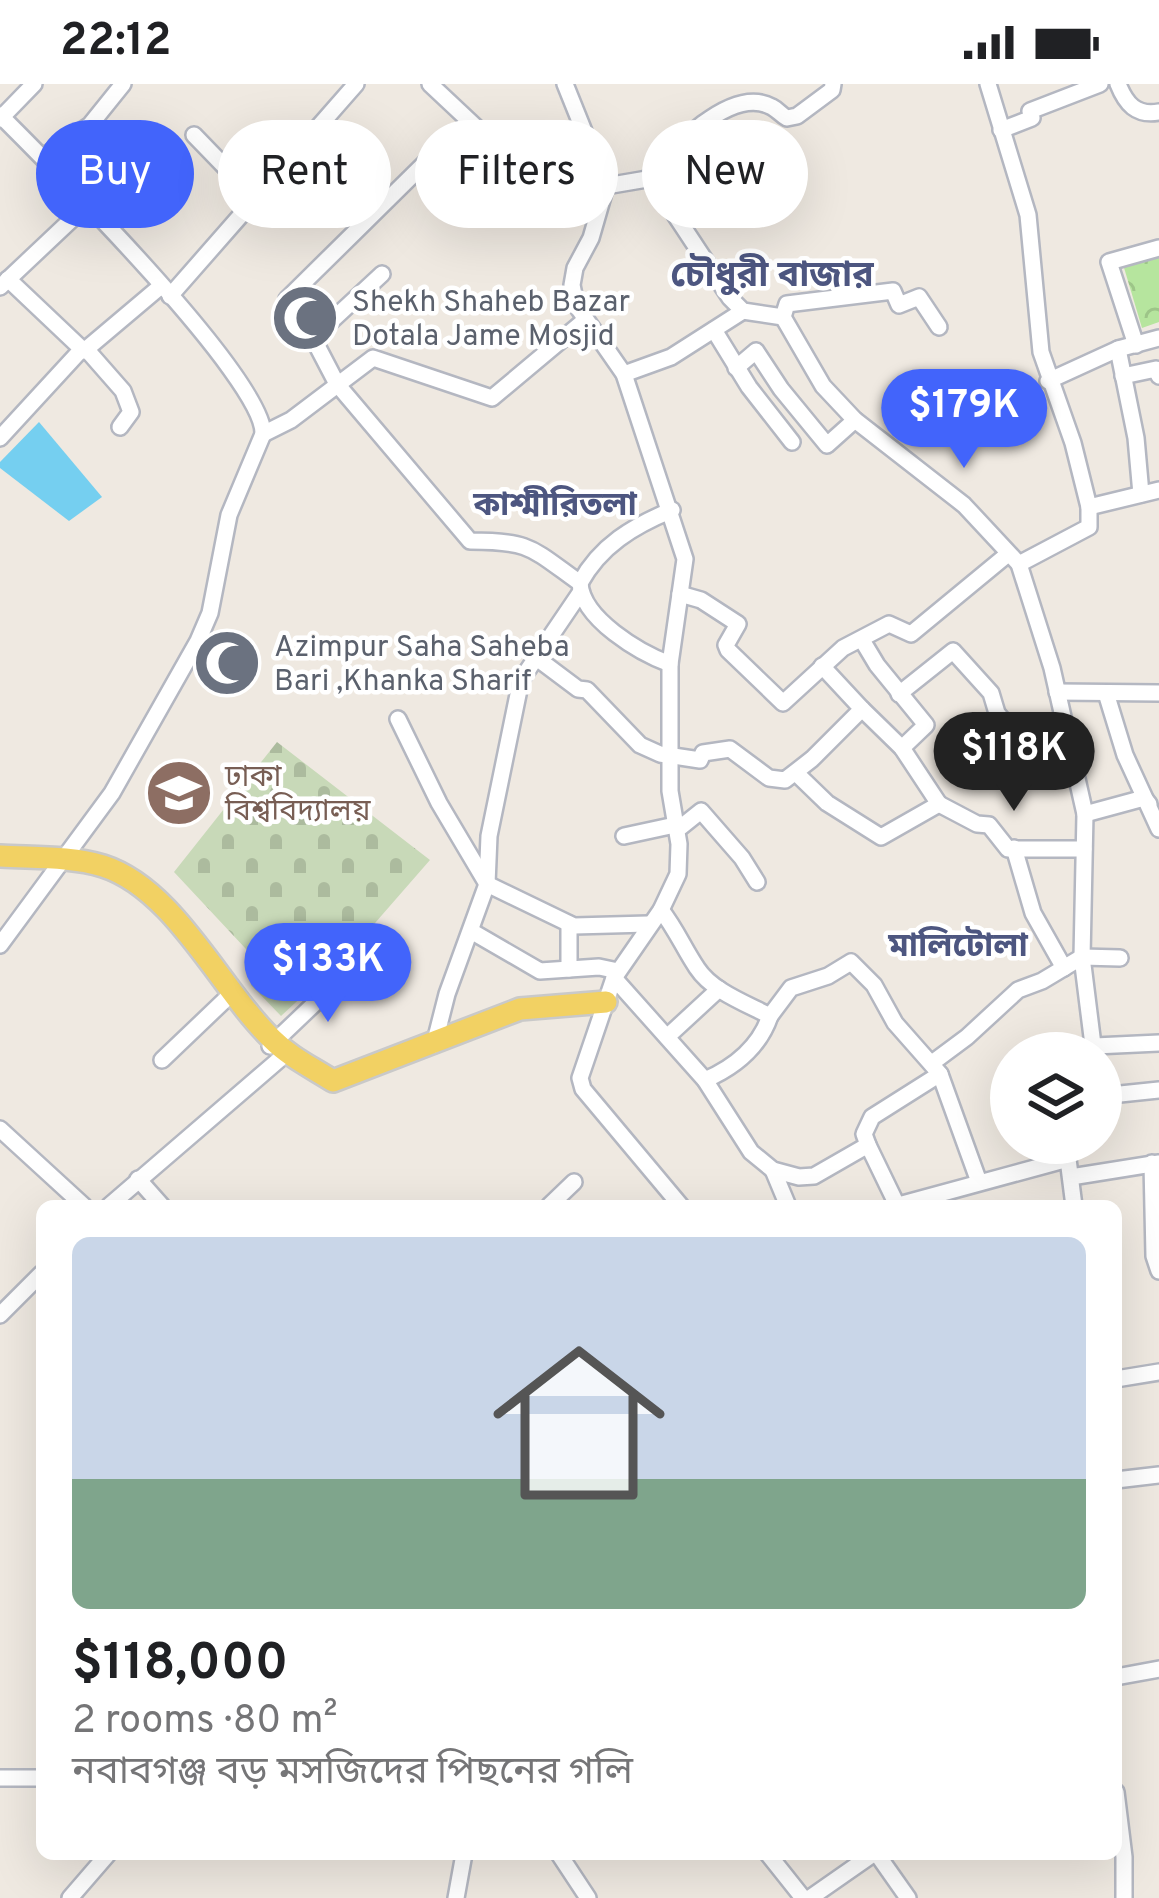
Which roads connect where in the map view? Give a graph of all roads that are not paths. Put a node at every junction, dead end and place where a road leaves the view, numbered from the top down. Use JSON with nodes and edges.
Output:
{"nodes":[{"id":1,"x":34,"y":84,"type":"edge"},
{"id":2,"x":123,"y":84,"type":"edge"},
{"id":3,"x":356,"y":84,"type":"edge"},
{"id":4,"x":430,"y":84,"type":"edge"},
{"id":5,"x":566,"y":84,"type":"edge"},
{"id":6,"x":740,"y":84,"type":"edge"},
{"id":7,"x":833,"y":84,"type":"edge"},
{"id":8,"x":988,"y":84,"type":"edge"},
{"id":9,"x":1100,"y":84,"type":"edge"},
{"id":10,"x":1118,"y":84,"type":"edge"},
{"id":11,"x":749,"y":103,"type":"junction"},
{"id":12,"x":1159,"y":112,"type":"edge"},
{"id":13,"x":0,"y":117,"type":"edge"},
{"id":14,"x":94,"y":120,"type":"edge"},
{"id":15,"x":325,"y":120,"type":"edge"},
{"id":16,"x":580,"y":120,"type":"edge"},
{"id":17,"x":706,"y":120,"type":"edge"},
{"id":18,"x":1001,"y":130,"type":"junction"},
{"id":19,"x":194,"y":135,"type":"dead end"},
{"id":20,"x":36,"y":150,"type":"edge"},
{"id":21,"x":218,"y":160,"type":"edge"},
{"id":22,"x":62,"y":228,"type":"edge"},
{"id":23,"x":109,"y":228,"type":"edge"},
{"id":24,"x":232,"y":228,"type":"edge"},
{"id":25,"x":592,"y":228,"type":"edge"},
{"id":26,"x":684,"y":228,"type":"edge"},
{"id":27,"x":1159,"y":248,"type":"edge"},
{"id":28,"x":382,"y":274,"type":"dead end"},
{"id":29,"x":190,"y":275,"type":"junction"},
{"id":30,"x":4,"y":283,"type":"edge"},
{"id":31,"x":162,"y":287,"type":"junction"},
{"id":32,"x":743,"y":310,"type":"junction"},
{"id":33,"x":783,"y":317,"type":"junction"},
{"id":34,"x":584,"y":321,"type":"junction"},
{"id":35,"x":939,"y":327,"type":"dead end"},
{"id":36,"x":714,"y":330,"type":"junction"},
{"id":37,"x":313,"y":338,"type":"junction"},
{"id":38,"x":1159,"y":338,"type":"edge"},
{"id":39,"x":1136,"y":345,"type":"junction"},
{"id":40,"x":84,"y":350,"type":"junction"},
{"id":41,"x":1118,"y":350,"type":"junction"},
{"id":42,"x":736,"y":368,"type":"junction"},
{"id":43,"x":624,"y":374,"type":"junction"},
{"id":44,"x":1123,"y":376,"type":"junction"},
{"id":45,"x":1159,"y":376,"type":"edge"},
{"id":46,"x":1048,"y":381,"type":"junction"},
{"id":47,"x":337,"y":384,"type":"junction"},
{"id":48,"x":860,"y":425,"type":"junction"},
{"id":49,"x":120,"y":428,"type":"dead end"},
{"id":50,"x":263,"y":434,"type":"junction"},
{"id":51,"x":0,"y":438,"type":"edge"},
{"id":52,"x":792,"y":442,"type":"dead end"},
{"id":53,"x":1159,"y":490,"type":"edge"},
{"id":54,"x":1141,"y":494,"type":"junction"},
{"id":55,"x":1089,"y":507,"type":"junction"},
{"id":56,"x":672,"y":511,"type":"junction"},
{"id":57,"x":1014,"y":559,"type":"junction"},
{"id":58,"x":580,"y":588,"type":"junction"},
{"id":59,"x":680,"y":594,"type":"junction"},
{"id":60,"x":862,"y":640,"type":"junction"},
{"id":61,"x":538,"y":659,"type":"junction"},
{"id":62,"x":670,"y":664,"type":"junction"},
{"id":63,"x":822,"y":666,"type":"junction"},
{"id":64,"x":1057,"y":692,"type":"junction"},
{"id":65,"x":1106,"y":693,"type":"junction"},
{"id":66,"x":1159,"y":693,"type":"edge"},
{"id":67,"x":898,"y":694,"type":"junction"},
{"id":68,"x":862,"y":709,"type":"junction"},
{"id":69,"x":398,"y":719,"type":"dead end"},
{"id":70,"x":1068,"y":731,"type":"junction"},
{"id":71,"x":902,"y":748,"type":"junction"},
{"id":72,"x":670,"y":756,"type":"junction"},
{"id":73,"x":796,"y":773,"type":"junction"},
{"id":74,"x":1151,"y":802,"type":"edge"},
{"id":75,"x":938,"y":804,"type":"junction"},
{"id":76,"x":1085,"y":814,"type":"junction"},
{"id":77,"x":675,"y":825,"type":"junction"},
{"id":78,"x":1159,"y":829,"type":"edge"},
{"id":79,"x":624,"y":836,"type":"dead end"},
{"id":80,"x":1014,"y":848,"type":"junction"},
{"id":81,"x":1084,"y":849,"type":"junction"},
{"id":82,"x":0,"y":860,"type":"edge"},
{"id":83,"x":60,"y":863,"type":"junction"},
{"id":84,"x":758,"y":882,"type":"dead end"},
{"id":85,"x":487,"y":884,"type":"junction"},
{"id":86,"x":661,"y":910,"type":"junction"},
{"id":87,"x":569,"y":924,"type":"junction"},
{"id":88,"x":648,"y":924,"type":"junction"},
{"id":89,"x":471,"y":931,"type":"junction"},
{"id":90,"x":0,"y":945,"type":"edge"},
{"id":91,"x":1082,"y":957,"type":"junction"},
{"id":92,"x":1120,"y":958,"type":"dead end"},
{"id":93,"x":354,"y":966,"type":"dead end"},
{"id":94,"x":1064,"y":968,"type":"junction"},
{"id":95,"x":569,"y":969,"type":"junction"},
{"id":96,"x":616,"y":974,"type":"junction"},
{"id":97,"x":719,"y":989,"type":"junction"},
{"id":98,"x":228,"y":998,"type":"junction"},
{"id":99,"x":604,"y":1007,"type":"junction"},
{"id":100,"x":770,"y":1016,"type":"junction"},
{"id":101,"x":1093,"y":1032,"type":"edge"},
{"id":102,"x":667,"y":1037,"type":"junction"},
{"id":103,"x":1159,"y":1043,"type":"edge"},
{"id":104,"x":434,"y":1044,"type":"junction"},
{"id":105,"x":1122,"y":1046,"type":"edge"},
{"id":106,"x":274,"y":1049,"type":"junction"},
{"id":107,"x":162,"y":1060,"type":"dead end"},
{"id":108,"x":936,"y":1069,"type":"junction"},
{"id":109,"x":705,"y":1080,"type":"junction"},
{"id":110,"x":1159,"y":1090,"type":"edge"},
{"id":111,"x":1122,"y":1094,"type":"edge"},
{"id":112,"x":0,"y":1130,"type":"edge"},
{"id":113,"x":868,"y":1145,"type":"junction"},
{"id":114,"x":1122,"y":1162,"type":"edge"},
{"id":115,"x":1155,"y":1163,"type":"edge"},
{"id":116,"x":1053,"y":1164,"type":"edge"},
{"id":117,"x":1070,"y":1164,"type":"edge"},
{"id":118,"x":773,"y":1170,"type":"junction"},
{"id":119,"x":138,"y":1179,"type":"junction"},
{"id":120,"x":574,"y":1182,"type":"dead end"},
{"id":121,"x":979,"y":1182,"type":"junction"},
{"id":122,"x":77,"y":1200,"type":"edge"},
{"id":123,"x":115,"y":1200,"type":"edge"},
{"id":124,"x":157,"y":1200,"type":"edge"},
{"id":125,"x":555,"y":1200,"type":"edge"},
{"id":126,"x":676,"y":1200,"type":"edge"},
{"id":127,"x":786,"y":1200,"type":"edge"},
{"id":128,"x":900,"y":1200,"type":"edge"},
{"id":129,"x":916,"y":1200,"type":"edge"},
{"id":130,"x":1073,"y":1200,"type":"edge"},
{"id":131,"x":1159,"y":1271,"type":"edge"},
{"id":132,"x":36,"y":1279,"type":"edge"},
{"id":133,"x":0,"y":1315,"type":"edge"},
{"id":134,"x":1159,"y":1372,"type":"edge"},
{"id":135,"x":1122,"y":1378,"type":"edge"},
{"id":136,"x":1159,"y":1475,"type":"edge"},
{"id":137,"x":1122,"y":1479,"type":"edge"},
{"id":138,"x":1159,"y":1669,"type":"edge"},
{"id":139,"x":1122,"y":1675,"type":"edge"},
{"id":140,"x":0,"y":1778,"type":"edge"},
{"id":141,"x":36,"y":1778,"type":"edge"},
{"id":142,"x":103,"y":1860,"type":"edge"},
{"id":143,"x":463,"y":1860,"type":"edge"},
{"id":144,"x":563,"y":1860,"type":"edge"},
{"id":145,"x":777,"y":1860,"type":"edge"},
{"id":146,"x":866,"y":1860,"type":"edge"},
{"id":147,"x":880,"y":1860,"type":"edge"},
{"id":148,"x":1121,"y":1860,"type":"edge"},
{"id":149,"x":70,"y":1898,"type":"edge"},
{"id":150,"x":456,"y":1898,"type":"edge"},
{"id":151,"x":588,"y":1898,"type":"edge"},
{"id":152,"x":807,"y":1898,"type":"edge"},
{"id":153,"x":908,"y":1898,"type":"edge"},
{"id":154,"x":1124,"y":1898,"type":"edge"}],
"edges":[{"from":1,"to":13,"type":"street"},
{"from":2,"to":14,"type":"street"},
{"from":3,"to":15,"type":"street"},
{"from":4,"to":37,"type":"street"},
{"from":5,"to":16,"type":"street"},
{"from":6,"to":11,"type":"street"},
{"from":7,"to":11,"type":"street"},
{"from":8,"to":18,"type":"street"},
{"from":9,"to":18,"type":"street"},
{"from":10,"to":12,"type":"street"},
{"from":11,"to":17,"type":"street"},
{"from":13,"to":20,"type":"street"},
{"from":18,"to":46,"type":"street"},
{"from":19,"to":21,"type":"street"},
{"from":22,"to":30,"type":"street"},
{"from":23,"to":31,"type":"street"},
{"from":24,"to":29,"type":"street"},
{"from":25,"to":34,"type":"street"},
{"from":26,"to":32,"type":"street"},
{"from":27,"to":39,"type":"street"},
{"from":28,"to":37,"type":"street"},
{"from":29,"to":31,"type":"street"},
{"from":29,"to":31,"type":"street"},
{"from":30,"to":40,"type":"street"},
{"from":31,"to":40,"type":"street"},
{"from":31,"to":50,"type":"street"},
{"from":32,"to":33,"type":"street"},
{"from":32,"to":36,"type":"street"},
{"from":33,"to":35,"type":"street"},
{"from":33,"to":48,"type":"street"},
{"from":34,"to":43,"type":"street"},
{"from":34,"to":47,"type":"street"},
{"from":36,"to":42,"type":"street"},
{"from":36,"to":43,"type":"street"},
{"from":37,"to":47,"type":"street"},
{"from":38,"to":39,"type":"street"},
{"from":39,"to":41,"type":"street"},
{"from":40,"to":49,"type":"street"},
{"from":40,"to":51,"type":"street"},
{"from":41,"to":44,"type":"street"},
{"from":41,"to":46,"type":"street"},
{"from":42,"to":48,"type":"street"},
{"from":42,"to":52,"type":"street"},
{"from":43,"to":56,"type":"street"},
{"from":44,"to":45,"type":"street"},
{"from":44,"to":54,"type":"street"},
{"from":46,"to":55,"type":"street"},
{"from":47,"to":50,"type":"street"},
{"from":47,"to":58,"type":"street"},
{"from":48,"to":57,"type":"street"},
{"from":50,"to":83,"type":"street"},
{"from":53,"to":54,"type":"street"},
{"from":54,"to":55,"type":"street"},
{"from":55,"to":57,"type":"street"},
{"from":56,"to":58,"type":"street"},
{"from":56,"to":59,"type":"street"},
{"from":57,"to":60,"type":"street"},
{"from":57,"to":64,"type":"street"},
{"from":58,"to":61,"type":"street"},
{"from":58,"to":62,"type":"street"},
{"from":59,"to":62,"type":"street"},
{"from":59,"to":63,"type":"street"},
{"from":60,"to":63,"type":"street"},
{"from":60,"to":67,"type":"street"},
{"from":61,"to":72,"type":"street"},
{"from":61,"to":85,"type":"street"},
{"from":62,"to":72,"type":"street"},
{"from":63,"to":68,"type":"street"},
{"from":64,"to":65,"type":"street"},
{"from":64,"to":70,"type":"street"},
{"from":65,"to":66,"type":"street"},
{"from":65,"to":74,"type":"street"},
{"from":67,"to":70,"type":"street"},
{"from":67,"to":71,"type":"street"},
{"from":68,"to":71,"type":"street"},
{"from":68,"to":73,"type":"street"},
{"from":69,"to":85,"type":"street"},
{"from":70,"to":76,"type":"street"},
{"from":71,"to":75,"type":"street"},
{"from":72,"to":73,"type":"street"},
{"from":72,"to":77,"type":"street"},
{"from":73,"to":75,"type":"street"},
{"from":74,"to":76,"type":"street"},
{"from":74,"to":78,"type":"street"},
{"from":75,"to":80,"type":"street"},
{"from":76,"to":81,"type":"street"},
{"from":77,"to":79,"type":"street"},
{"from":77,"to":84,"type":"street"},
{"from":77,"to":86,"type":"street"},
{"from":80,"to":81,"type":"street"},
{"from":80,"to":94,"type":"street"},
{"from":81,"to":91,"type":"street"},
{"from":82,"to":83,"type":"main road"},
{"from":83,"to":90,"type":"street"},
{"from":83,"to":98,"type":"main road"},
{"from":83,"to":106,"type":"main road"},
{"from":85,"to":87,"type":"street"},
{"from":85,"to":89,"type":"street"},
{"from":86,"to":88,"type":"street"},
{"from":86,"to":97,"type":"street"},
{"from":87,"to":88,"type":"street"},
{"from":87,"to":95,"type":"street"},
{"from":88,"to":96,"type":"street"},
{"from":89,"to":95,"type":"street"},
{"from":89,"to":104,"type":"street"},
{"from":91,"to":92,"type":"street"},
{"from":91,"to":94,"type":"street"},
{"from":91,"to":101,"type":"street"},
{"from":93,"to":106,"type":"street"},
{"from":94,"to":108,"type":"street"},
{"from":95,"to":96,"type":"street"},
{"from":96,"to":99,"type":"street"},
{"from":96,"to":102,"type":"street"},
{"from":97,"to":100,"type":"street"},
{"from":97,"to":102,"type":"street"},
{"from":98,"to":106,"type":"main road"},
{"from":98,"to":107,"type":"street"},
{"from":99,"to":104,"type":"main road"},
{"from":99,"to":126,"type":"street"},
{"from":100,"to":108,"type":"street"},
{"from":100,"to":109,"type":"street"},
{"from":102,"to":109,"type":"street"},
{"from":103,"to":105,"type":"street"},
{"from":104,"to":106,"type":"main road"},
{"from":106,"to":119,"type":"street"},
{"from":108,"to":113,"type":"street"},
{"from":108,"to":121,"type":"street"},
{"from":109,"to":118,"type":"street"},
{"from":110,"to":111,"type":"street"},
{"from":112,"to":122,"type":"street"},
{"from":113,"to":118,"type":"street"},
{"from":113,"to":128,"type":"street"},
{"from":114,"to":115,"type":"street"},
{"from":115,"to":131,"type":"street"},
{"from":116,"to":121,"type":"street"},
{"from":117,"to":130,"type":"street"},
{"from":118,"to":127,"type":"street"},
{"from":119,"to":123,"type":"street"},
{"from":119,"to":124,"type":"street"},
{"from":120,"to":125,"type":"street"},
{"from":121,"to":129,"type":"street"},
{"from":132,"to":133,"type":"street"},
{"from":134,"to":135,"type":"street"},
{"from":136,"to":137,"type":"street"},
{"from":138,"to":139,"type":"street"},
{"from":140,"to":141,"type":"street"},
{"from":142,"to":149,"type":"street"},
{"from":143,"to":150,"type":"street"},
{"from":144,"to":151,"type":"street"},
{"from":145,"to":152,"type":"street"},
{"from":146,"to":152,"type":"street"},
{"from":147,"to":153,"type":"street"},
{"from":148,"to":154,"type":"street"}]}
